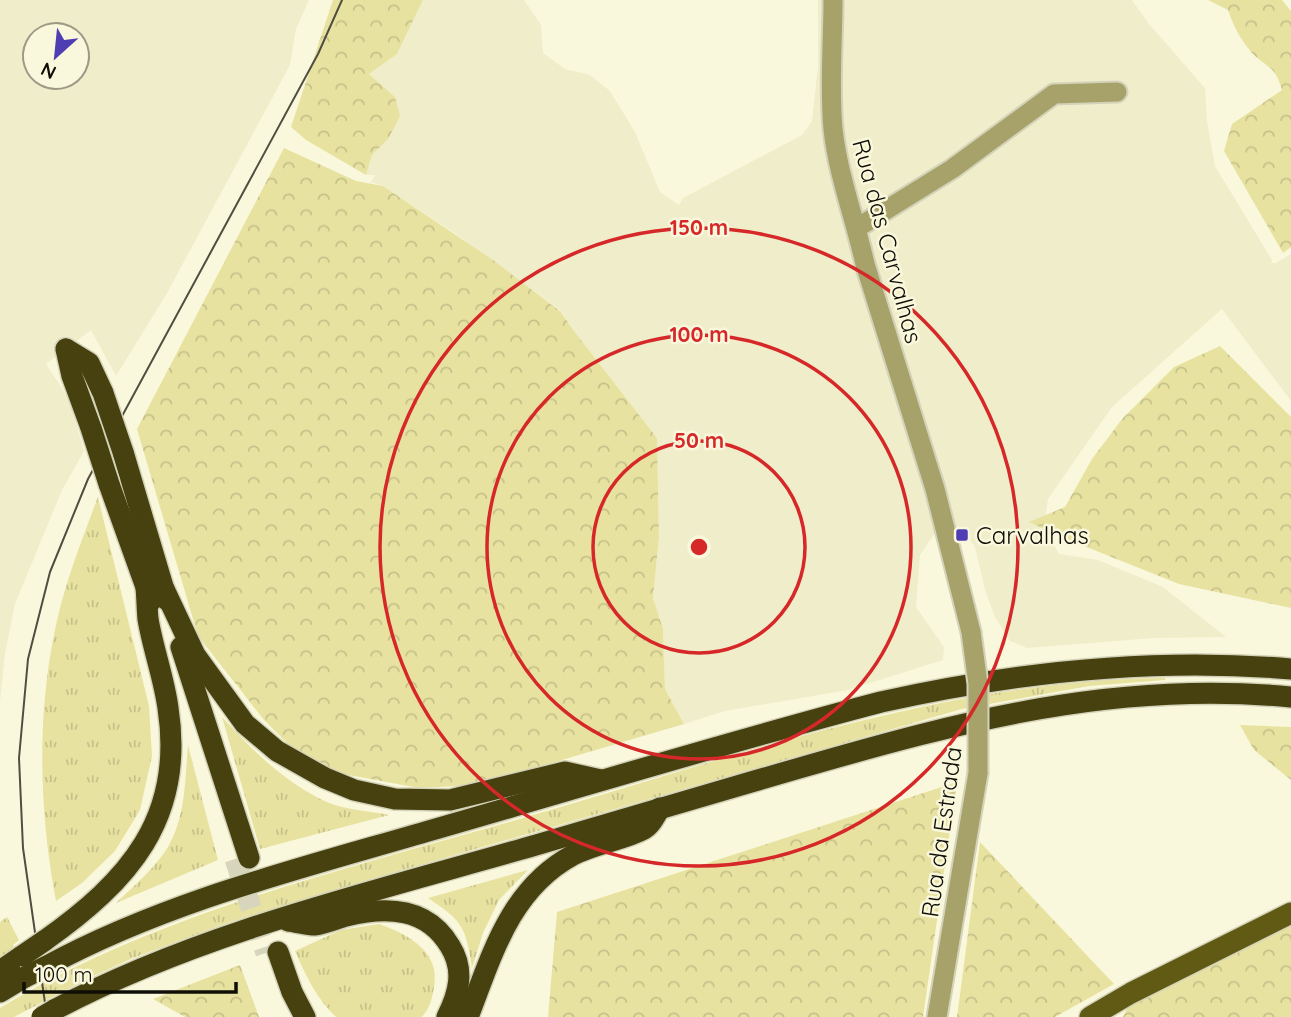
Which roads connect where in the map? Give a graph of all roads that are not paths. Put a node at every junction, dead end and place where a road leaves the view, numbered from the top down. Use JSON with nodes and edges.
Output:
{"nodes":[{"id":1,"x":833,"y":0,"type":"edge"},
{"id":2,"x":1117,"y":92,"type":"dead end"},
{"id":3,"x":856,"y":228,"type":"junction"},
{"id":4,"x":935,"y":489,"type":"joint"},
{"id":5,"x":155,"y":588,"type":"junction"},
{"id":6,"x":1291,"y":669,"type":"edge"},
{"id":7,"x":1291,"y":697,"type":"edge"},
{"id":8,"x":603,"y":780,"type":"junction"},
{"id":9,"x":660,"y":808,"type":"junction"},
{"id":10,"x":242,"y":859,"type":"tunnel mouth"},
{"id":11,"x":1291,"y":913,"type":"edge"},
{"id":12,"x":279,"y":920,"type":"junction"},
{"id":13,"x":0,"y":971,"type":"edge"},
{"id":14,"x":0,"y":992,"type":"edge"},
{"id":15,"x":48,"y":1014,"type":"edge"},
{"id":16,"x":289,"y":1017,"type":"edge"},
{"id":17,"x":305,"y":1017,"type":"edge"},
{"id":18,"x":447,"y":1017,"type":"edge"},
{"id":19,"x":468,"y":1017,"type":"edge"},
{"id":20,"x":937,"y":1017,"type":"edge"},
{"id":21,"x":1090,"y":1017,"type":"edge"}],
"edges":[{"from":1,"to":3,"type":"street","name":"Rua das Carvalhas"},
{"from":2,"to":3,"type":"street"},
{"from":3,"to":4,"type":"street","name":"Rua das Carvalhas"},
{"from":4,"to":20,"type":"street","name":"Rua da Estrada","bridge":true},
{"from":5,"to":5,"type":"highway","bridge":true},
{"from":5,"to":8,"type":"highway"},
{"from":5,"to":10,"type":"highway"},
{"from":5,"to":13,"type":"highway","bridge":true},
{"from":6,"to":8,"type":"highway"},
{"from":7,"to":9,"type":"highway"},
{"from":8,"to":14,"type":"highway","bridge":true},
{"from":9,"to":12,"type":"highway"},
{"from":9,"to":19,"type":"highway"},
{"from":11,"to":21,"type":"main road"},
{"from":12,"to":15,"type":"highway"},
{"from":12,"to":18,"type":"highway"},
{"from":16,"to":17,"type":"highway"}]}
